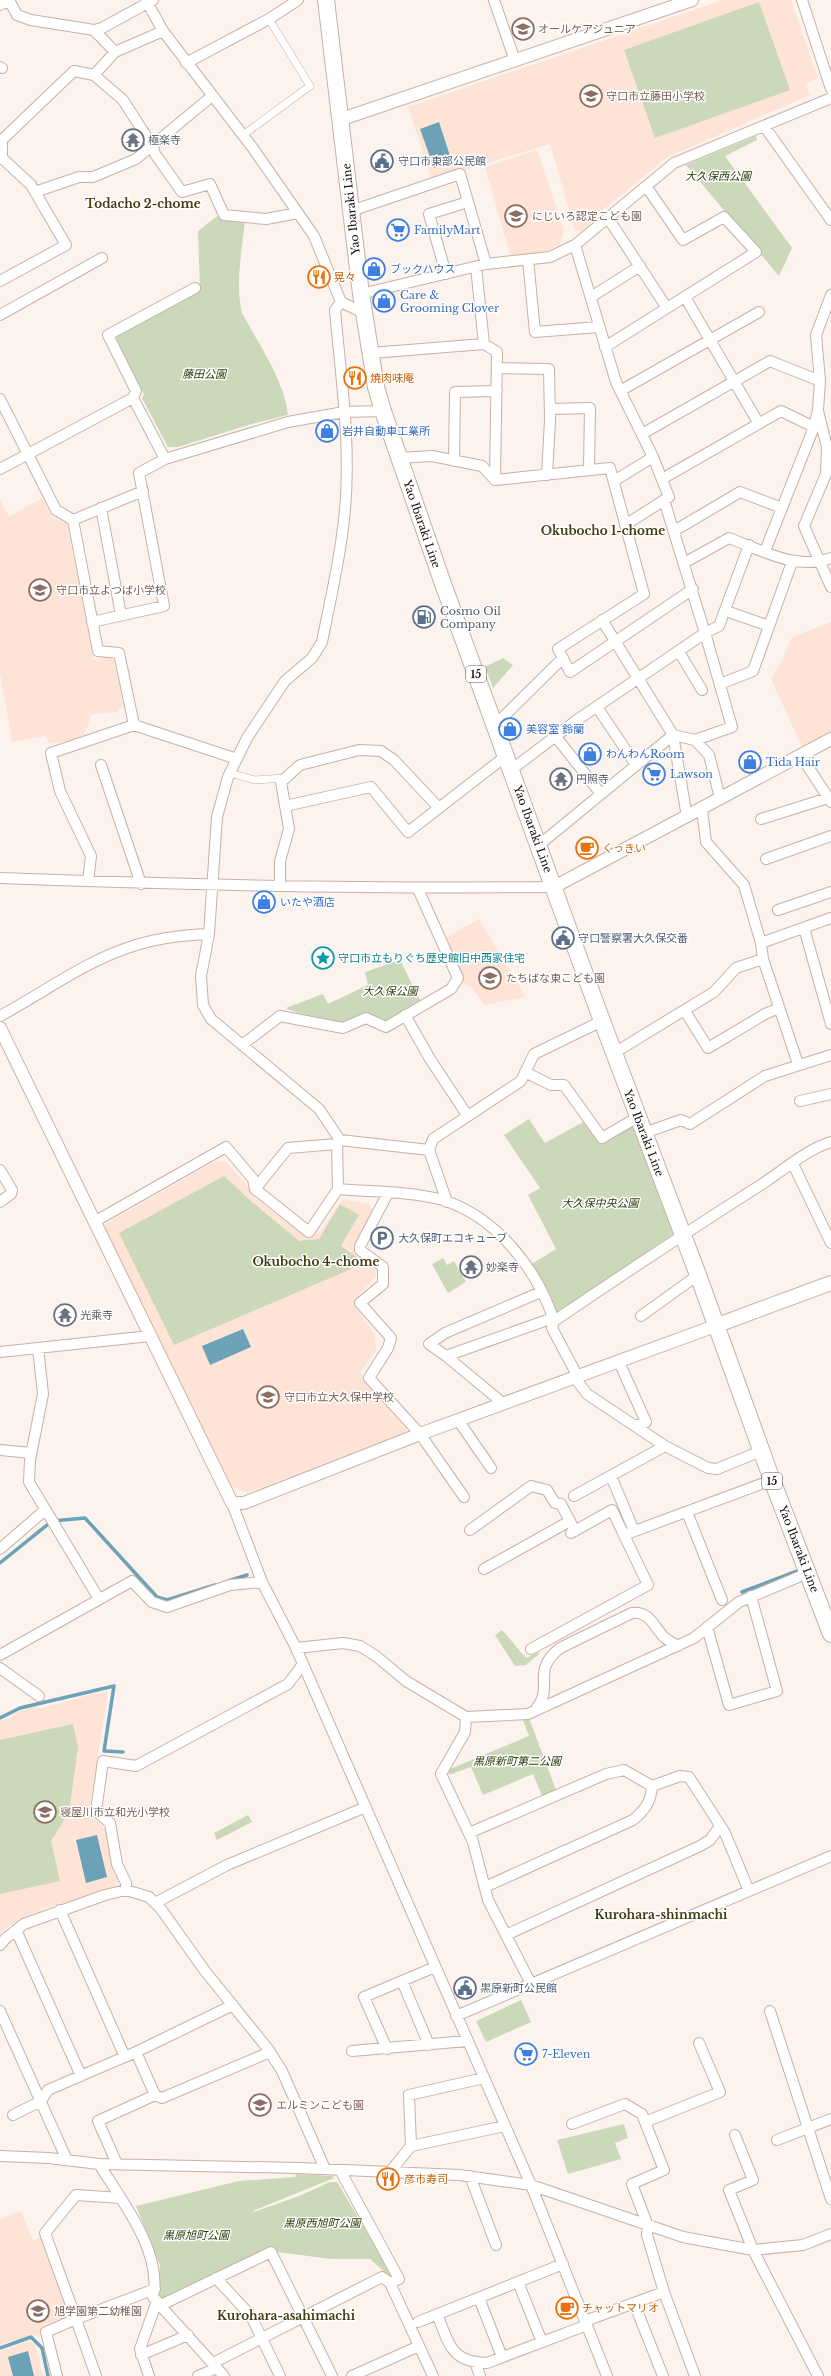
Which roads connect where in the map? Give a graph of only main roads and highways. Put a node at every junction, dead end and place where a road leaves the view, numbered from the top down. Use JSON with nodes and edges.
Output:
{"nodes":[{"id":1,"x":326,"y":0,"type":"edge"},
{"id":2,"x":831,"y":1283,"type":"edge"},
{"id":3,"x":715,"y":1326,"type":"junction"},
{"id":4,"x":831,"y":1634,"type":"edge"}],
"edges":[{"from":1,"to":3,"type":"main road","name":"Yao Ibaraki Line","number":"15"},
{"from":2,"to":3,"type":"main road"},
{"from":3,"to":4,"type":"main road","name":"Yao Ibaraki Line","number":"15"}]}
